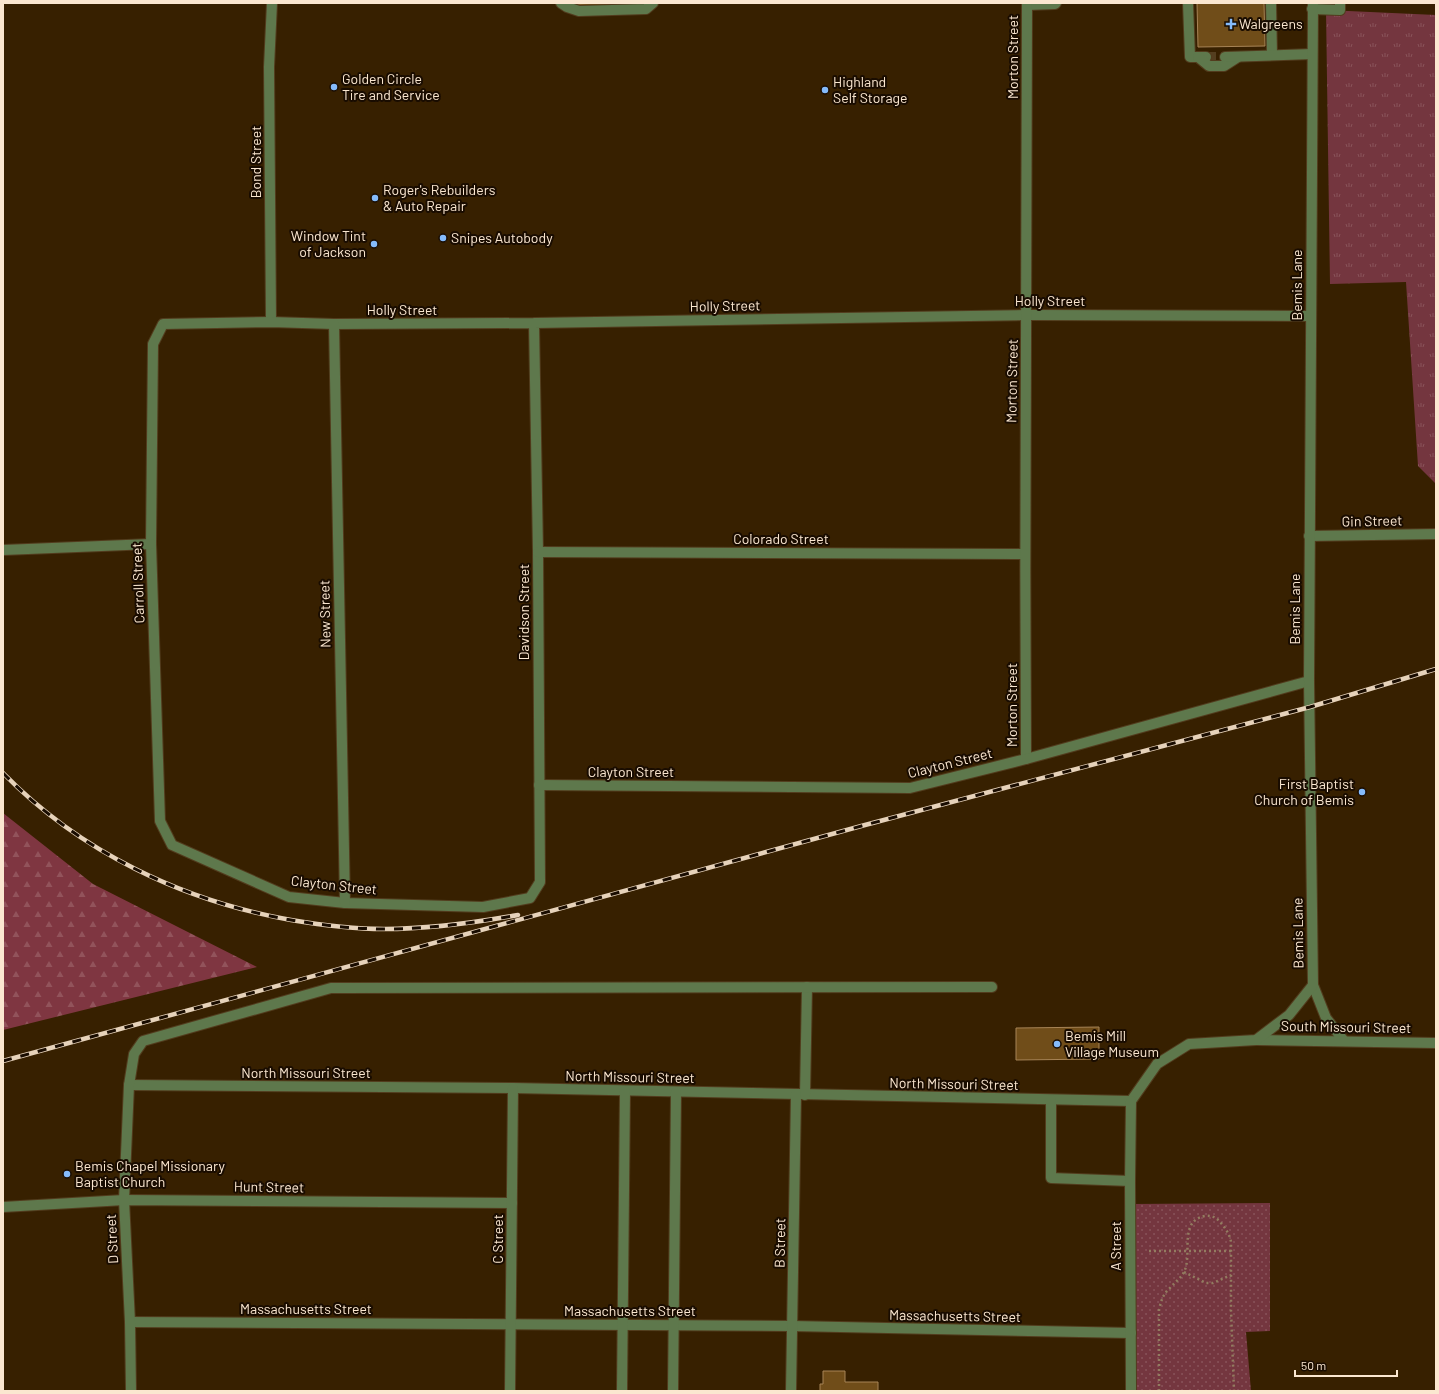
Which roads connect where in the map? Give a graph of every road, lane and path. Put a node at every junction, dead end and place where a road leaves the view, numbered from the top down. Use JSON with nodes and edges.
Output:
{"nodes":[{"id":1,"x":272,"y":3,"type":"edge"},
{"id":2,"x":561,"y":3,"type":"edge"},
{"id":3,"x":653,"y":3,"type":"edge"},
{"id":4,"x":1056,"y":3,"type":"edge"},
{"id":5,"x":1188,"y":3,"type":"edge"},
{"id":6,"x":1271,"y":3,"type":"edge"},
{"id":7,"x":1340,"y":3,"type":"edge"},
{"id":8,"x":1027,"y":4,"type":"edge"},
{"id":9,"x":1312,"y":6,"type":"edge"},
{"id":10,"x":1312,"y":54,"type":"junction"},
{"id":11,"x":1240,"y":56,"type":"junction"},
{"id":12,"x":1272,"y":56,"type":"junction"},
{"id":13,"x":1225,"y":57,"type":"tunnel mouth"},
{"id":14,"x":1027,"y":314,"type":"junction"},
{"id":15,"x":1311,"y":316,"type":"junction"},
{"id":16,"x":271,"y":322,"type":"junction"},
{"id":17,"x":534,"y":323,"type":"junction"},
{"id":18,"x":334,"y":324,"type":"junction"},
{"id":19,"x":153,"y":344,"type":"joint"},
{"id":20,"x":1436,"y":534,"type":"edge"},
{"id":21,"x":1309,"y":536,"type":"junction"},
{"id":22,"x":151,"y":544,"type":"junction"},
{"id":23,"x":3,"y":550,"type":"edge"},
{"id":24,"x":538,"y":552,"type":"junction"},
{"id":25,"x":1024,"y":554,"type":"junction"},
{"id":26,"x":1309,"y":681,"type":"junction"},
{"id":27,"x":1026,"y":759,"type":"junction"},
{"id":28,"x":539,"y":786,"type":"junction"},
{"id":29,"x":160,"y":821,"type":"joint"},
{"id":30,"x":530,"y":898,"type":"joint"},
{"id":31,"x":344,"y":903,"type":"junction"},
{"id":32,"x":1313,"y":985,"type":"junction"},
{"id":33,"x":807,"y":987,"type":"junction"},
{"id":34,"x":992,"y":987,"type":"dead end"},
{"id":35,"x":1256,"y":1040,"type":"junction"},
{"id":36,"x":1344,"y":1041,"type":"junction"},
{"id":37,"x":1436,"y":1042,"type":"edge"},
{"id":38,"x":129,"y":1085,"type":"junction"},
{"id":39,"x":513,"y":1088,"type":"junction"},
{"id":40,"x":625,"y":1091,"type":"junction"},
{"id":41,"x":676,"y":1092,"type":"junction"},
{"id":42,"x":800,"y":1095,"type":"junction"},
{"id":43,"x":1051,"y":1100,"type":"junction"},
{"id":44,"x":1131,"y":1101,"type":"junction"},
{"id":45,"x":1130,"y":1181,"type":"junction"},
{"id":46,"x":124,"y":1200,"type":"junction"},
{"id":47,"x":512,"y":1203,"type":"junction"},
{"id":48,"x":3,"y":1206,"type":"edge"},
{"id":49,"x":1149,"y":1251,"type":"dead end"},
{"id":50,"x":1187,"y":1251,"type":"junction"},
{"id":51,"x":1231,"y":1251,"type":"junction"},
{"id":52,"x":1184,"y":1272,"type":"junction"},
{"id":53,"x":1231,"y":1275,"type":"junction"},
{"id":54,"x":130,"y":1322,"type":"junction"},
{"id":55,"x":511,"y":1325,"type":"junction"},
{"id":56,"x":622,"y":1325,"type":"junction"},
{"id":57,"x":674,"y":1326,"type":"junction"},
{"id":58,"x":792,"y":1326,"type":"junction"},
{"id":59,"x":1131,"y":1334,"type":"junction"},
{"id":60,"x":131,"y":1391,"type":"edge"},
{"id":61,"x":510,"y":1391,"type":"edge"},
{"id":62,"x":622,"y":1391,"type":"edge"},
{"id":63,"x":673,"y":1391,"type":"edge"},
{"id":64,"x":791,"y":1391,"type":"edge"},
{"id":65,"x":1131,"y":1391,"type":"edge"},
{"id":66,"x":1160,"y":1391,"type":"edge"},
{"id":67,"x":1234,"y":1391,"type":"edge"}],
"edges":[{"from":1,"to":16,"type":"street","name":"Bond Street"},
{"from":2,"to":3,"type":"street"},
{"from":4,"to":8,"type":"street"},
{"from":5,"to":11,"type":"street"},
{"from":6,"to":12,"type":"street"},
{"from":7,"to":9,"type":"street"},
{"from":8,"to":14,"type":"street","name":"Morton Street"},
{"from":9,"to":10,"type":"street","name":"Bemis Lane"},
{"from":10,"to":12,"type":"street"},
{"from":10,"to":15,"type":"street","name":"Bemis Lane"},
{"from":11,"to":12,"type":"street"},
{"from":11,"to":13,"type":"street"},
{"from":14,"to":15,"type":"street","name":"Holly Street"},
{"from":14,"to":17,"type":"street","name":"Holly Street"},
{"from":14,"to":25,"type":"street","name":"Morton Street"},
{"from":15,"to":21,"type":"street","name":"Bemis Lane"},
{"from":16,"to":18,"type":"street","name":"Holly Street"},
{"from":16,"to":19,"type":"street","name":"Holly Street"},
{"from":17,"to":18,"type":"street","name":"Holly Street"},
{"from":17,"to":24,"type":"street","name":"Davidson Street"},
{"from":18,"to":31,"type":"street","name":"New Street"},
{"from":19,"to":22,"type":"street","name":"Carroll Street"},
{"from":20,"to":21,"type":"street","name":"Gin Street"},
{"from":21,"to":26,"type":"street","name":"Bemis Lane"},
{"from":22,"to":23,"type":"street"},
{"from":22,"to":29,"type":"street","name":"Carroll Street"},
{"from":24,"to":25,"type":"street","name":"Colorado Street"},
{"from":24,"to":28,"type":"street","name":"Davidson Street"},
{"from":25,"to":27,"type":"street","name":"Morton Street"},
{"from":26,"to":27,"type":"street","name":"Clayton Street"},
{"from":26,"to":32,"type":"street","name":"Bemis Lane"},
{"from":27,"to":28,"type":"street","name":"Clayton Street"},
{"from":28,"to":30,"type":"street","name":"Davidson Street"},
{"from":29,"to":31,"type":"street","name":"Clayton Street"},
{"from":30,"to":31,"type":"street","name":"Clayton Street"},
{"from":32,"to":35,"type":"street","name":"Bemis Lane"},
{"from":32,"to":36,"type":"street"},
{"from":33,"to":34,"type":"street","name":"D Street"},
{"from":33,"to":38,"type":"street","name":"D Street"},
{"from":33,"to":42,"type":"street","name":"B Street"},
{"from":35,"to":36,"type":"street","name":"South Missouri Street"},
{"from":35,"to":44,"type":"street"},
{"from":36,"to":37,"type":"street","name":"South Missouri Street"},
{"from":38,"to":39,"type":"street","name":"North Missouri Street"},
{"from":38,"to":46,"type":"street","name":"D Street"},
{"from":39,"to":40,"type":"street","name":"North Missouri Street"},
{"from":39,"to":47,"type":"street","name":"C Street"},
{"from":40,"to":41,"type":"street","name":"North Missouri Street"},
{"from":40,"to":56,"type":"street"},
{"from":41,"to":42,"type":"street","name":"North Missouri Street"},
{"from":41,"to":57,"type":"street"},
{"from":42,"to":43,"type":"street","name":"North Missouri Street"},
{"from":42,"to":58,"type":"street","name":"B Street"},
{"from":43,"to":44,"type":"street","name":"North Missouri Street"},
{"from":43,"to":45,"type":"street"},
{"from":44,"to":45,"type":"street","name":"A Street"},
{"from":45,"to":59,"type":"street","name":"A Street"},
{"from":46,"to":47,"type":"street","name":"Hunt Street"},
{"from":46,"to":48,"type":"street","name":"Hunt Street"},
{"from":46,"to":54,"type":"street","name":"D Street"},
{"from":47,"to":55,"type":"street","name":"C Street"},
{"from":49,"to":50,"type":"path"},
{"from":50,"to":51,"type":"path"},
{"from":50,"to":51,"type":"path"},
{"from":50,"to":52,"type":"path"},
{"from":51,"to":53,"type":"path"},
{"from":52,"to":53,"type":"path"},
{"from":52,"to":66,"type":"path"},
{"from":53,"to":67,"type":"path"},
{"from":54,"to":55,"type":"street","name":"Massachusetts Street"},
{"from":54,"to":60,"type":"street","name":"D Street"},
{"from":55,"to":56,"type":"street","name":"Massachusetts Street"},
{"from":55,"to":61,"type":"street","name":"C Street"},
{"from":56,"to":57,"type":"street","name":"Massachusetts Street"},
{"from":56,"to":62,"type":"street"},
{"from":57,"to":58,"type":"street","name":"Massachusetts Street"},
{"from":57,"to":63,"type":"street"},
{"from":58,"to":59,"type":"street","name":"Massachusetts Street"},
{"from":58,"to":64,"type":"street","name":"B Street"},
{"from":59,"to":65,"type":"street","name":"A Street"}]}
